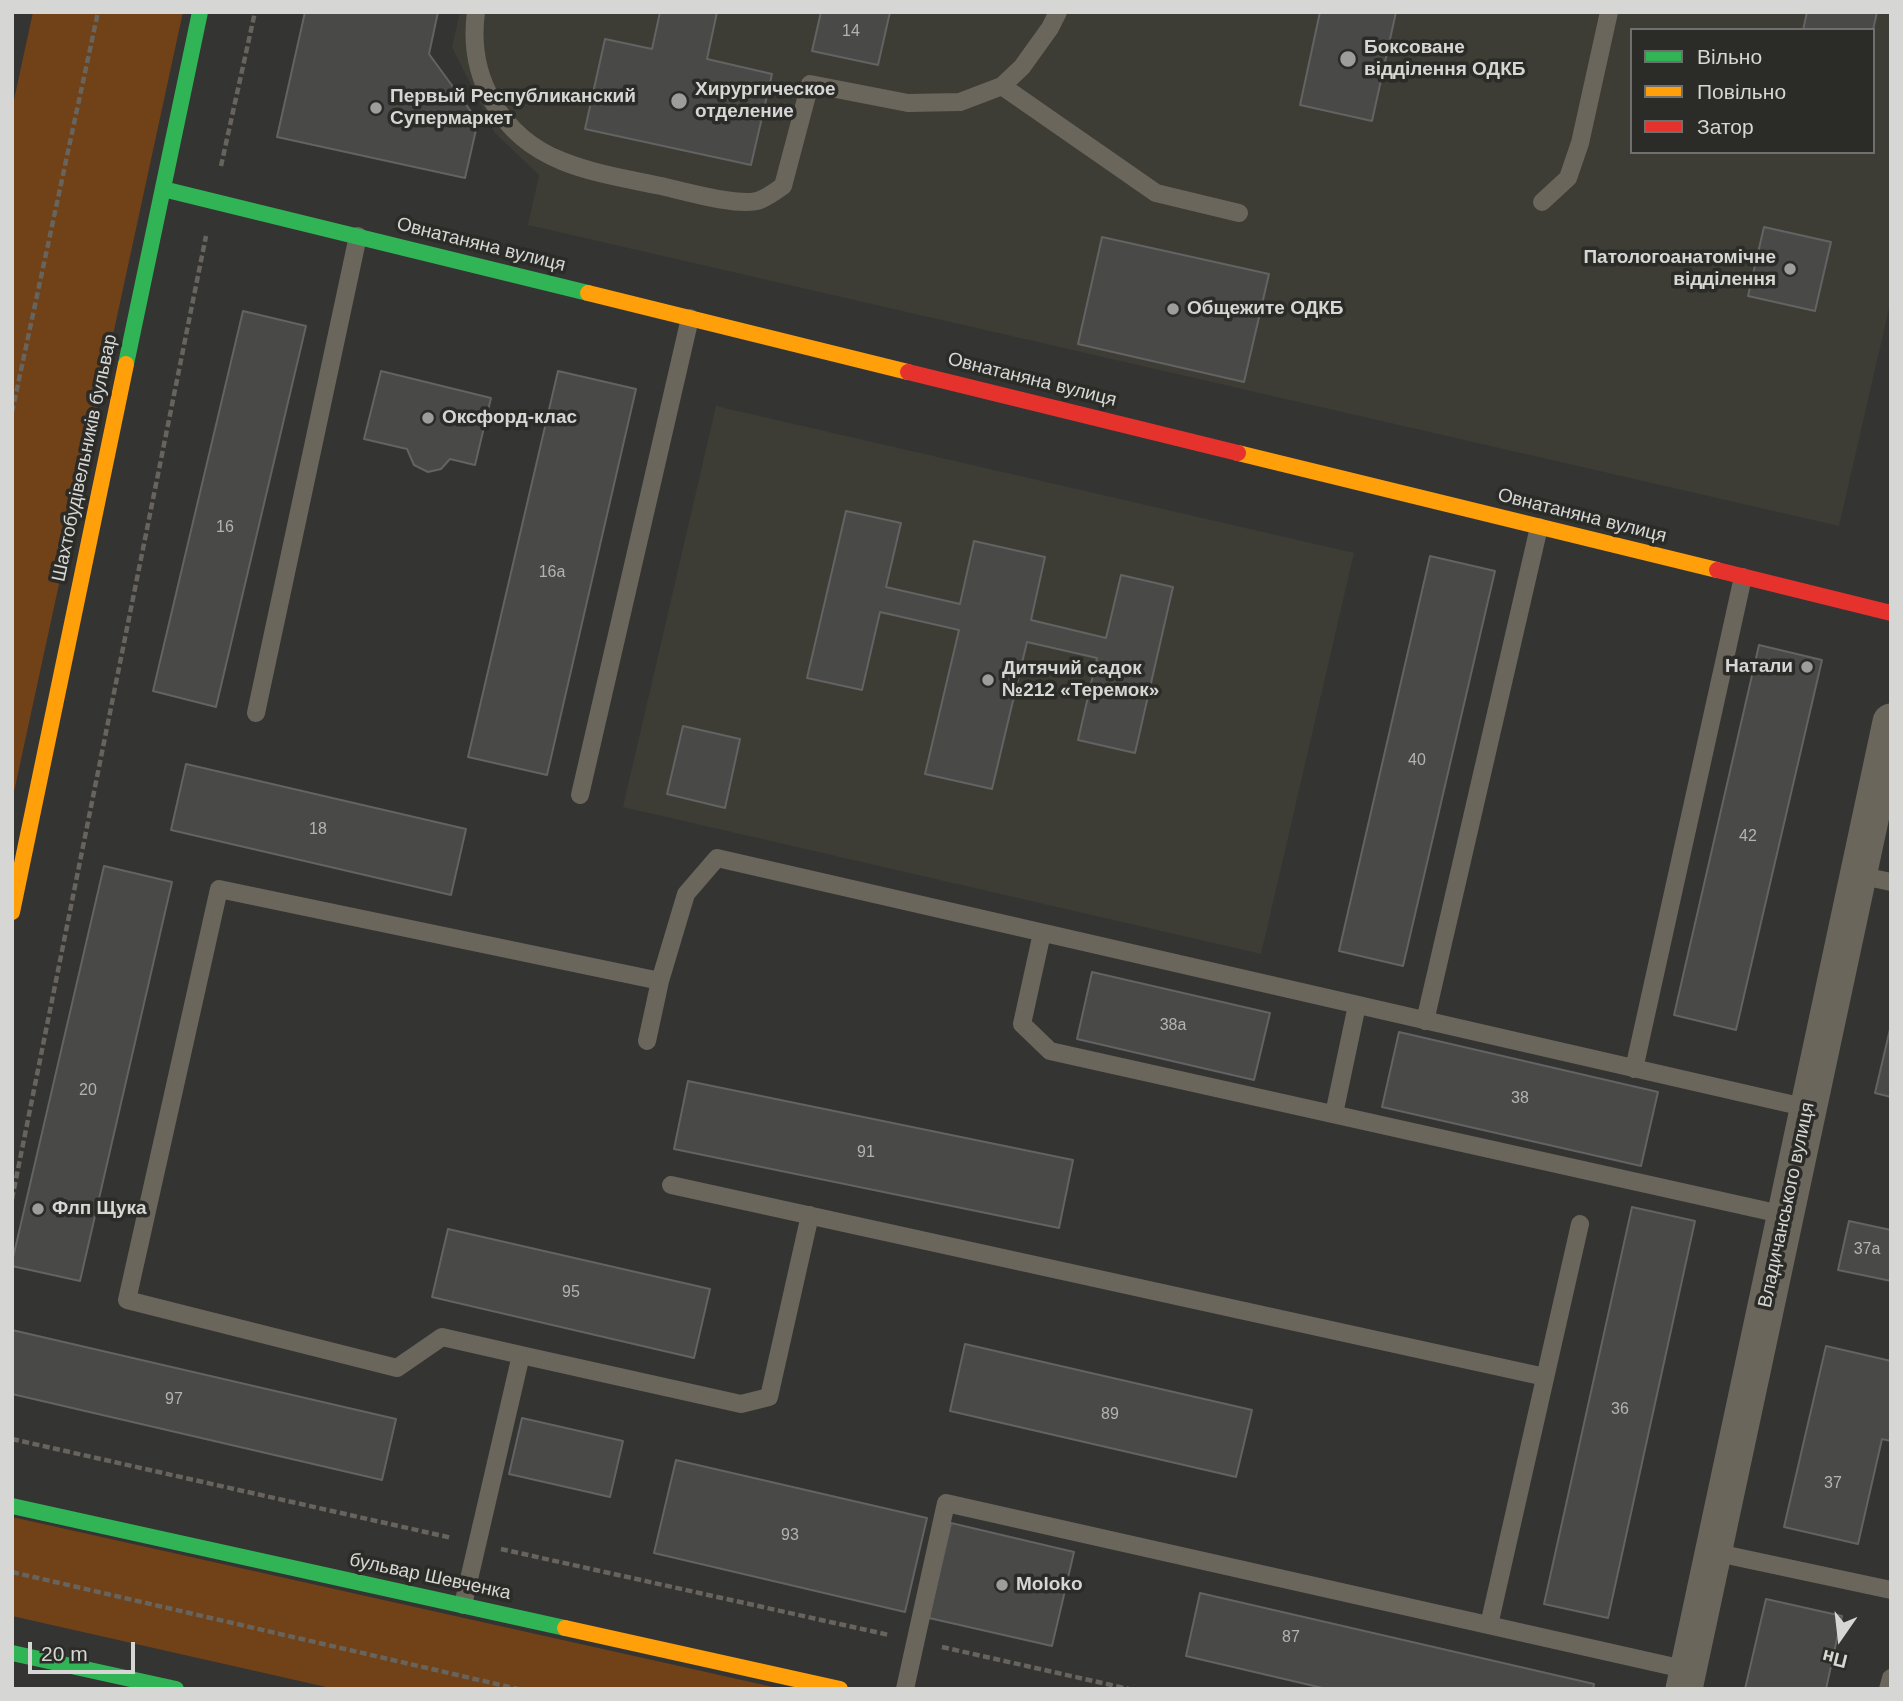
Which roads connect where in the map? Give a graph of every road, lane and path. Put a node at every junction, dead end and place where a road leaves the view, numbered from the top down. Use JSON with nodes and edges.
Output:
{"nodes":[{"id":1,"x":98,"y":12,"type":"edge"},
{"id":2,"x":200,"y":12,"type":"edge"},
{"id":3,"x":255,"y":12,"type":"edge"},
{"id":4,"x":476,"y":12,"type":"edge"},
{"id":5,"x":1058,"y":12,"type":"edge"},
{"id":6,"x":1609,"y":12,"type":"edge"},
{"id":7,"x":1002,"y":86,"type":"junction"},
{"id":8,"x":163,"y":189,"type":"junction"},
{"id":9,"x":214,"y":200,"type":"junction"},
{"id":10,"x":1542,"y":202,"type":"dead end"},
{"id":11,"x":1239,"y":213,"type":"dead end"},
{"id":12,"x":358,"y":236,"type":"junction"},
{"id":13,"x":690,"y":318,"type":"junction"},
{"id":14,"x":12,"y":412,"type":"edge"},
{"id":15,"x":1539,"y":527,"type":"junction"},
{"id":16,"x":1743,"y":577,"type":"junction"},
{"id":17,"x":1891,"y":614,"type":"edge"},
{"id":18,"x":256,"y":713,"type":"dead end"},
{"id":19,"x":1891,"y":722,"type":"edge"},
{"id":20,"x":580,"y":795,"type":"dead end"},
{"id":21,"x":1874,"y":878,"type":"edge"},
{"id":22,"x":12,"y":912,"type":"edge"},
{"id":23,"x":1042,"y":933,"type":"junction"},
{"id":24,"x":660,"y":981,"type":"junction"},
{"id":25,"x":1357,"y":1005,"type":"junction"},
{"id":26,"x":1425,"y":1021,"type":"junction"},
{"id":27,"x":647,"y":1041,"type":"dead end"},
{"id":28,"x":1634,"y":1069,"type":"junction"},
{"id":29,"x":1808,"y":1108,"type":"junction"},
{"id":30,"x":1334,"y":1114,"type":"junction"},
{"id":31,"x":671,"y":1185,"type":"dead end"},
{"id":32,"x":12,"y":1199,"type":"edge"},
{"id":33,"x":1785,"y":1214,"type":"junction"},
{"id":34,"x":810,"y":1215,"type":"junction"},
{"id":35,"x":1580,"y":1224,"type":"dead end"},
{"id":36,"x":521,"y":1355,"type":"junction"},
{"id":37,"x":1545,"y":1377,"type":"junction"},
{"id":38,"x":12,"y":1439,"type":"edge"},
{"id":39,"x":12,"y":1506,"type":"edge"},
{"id":40,"x":477,"y":1543,"type":"junction"},
{"id":41,"x":1713,"y":1552,"type":"junction"},
{"id":42,"x":12,"y":1572,"type":"edge"},
{"id":43,"x":1891,"y":1590,"type":"edge"},
{"id":44,"x":463,"y":1605,"type":"junction"},
{"id":45,"x":1489,"y":1625,"type":"junction"},
{"id":46,"x":916,"y":1641,"type":"junction"},
{"id":47,"x":12,"y":1653,"type":"edge"},
{"id":48,"x":1891,"y":1678,"type":"edge"},
{"id":49,"x":1686,"y":1679,"type":"edge"},
{"id":50,"x":177,"y":1689,"type":"edge"},
{"id":51,"x":518,"y":1689,"type":"edge"},
{"id":52,"x":839,"y":1689,"type":"edge"},
{"id":53,"x":905,"y":1689,"type":"edge"},
{"id":54,"x":1129,"y":1689,"type":"edge"},
{"id":55,"x":1888,"y":1689,"type":"edge"}],
"edges":[{"from":1,"to":14,"type":"path"},
{"from":2,"to":8,"type":"main road","name":"Шахтобудівельників бульвар"},
{"from":3,"to":9,"type":"path"},
{"from":4,"to":7,"type":"lane"},
{"from":5,"to":7,"type":"lane"},
{"from":6,"to":10,"type":"lane"},
{"from":7,"to":11,"type":"lane"},
{"from":8,"to":9,"type":"main road","name":"Овнатаняна вулиця"},
{"from":8,"to":22,"type":"main road","name":"Шахтобудівельників бульвар"},
{"from":9,"to":12,"type":"main road","name":"Овнатаняна вулиця"},
{"from":9,"to":32,"type":"path"},
{"from":12,"to":13,"type":"main road","name":"Овнатаняна вулиця"},
{"from":12,"to":18,"type":"lane"},
{"from":13,"to":15,"type":"main road","name":"Овнатаняна вулиця"},
{"from":13,"to":20,"type":"lane"},
{"from":15,"to":16,"type":"main road","name":"Овнатаняна вулиця"},
{"from":15,"to":26,"type":"lane"},
{"from":16,"to":17,"type":"main road","name":"Овнатаняна вулиця"},
{"from":16,"to":28,"type":"lane"},
{"from":19,"to":21,"type":"street","name":"Владичанського вулиця"},
{"from":21,"to":29,"type":"street","name":"Владичанського вулиця"},
{"from":23,"to":24,"type":"lane"},
{"from":23,"to":25,"type":"lane"},
{"from":23,"to":30,"type":"lane"},
{"from":24,"to":27,"type":"lane"},
{"from":24,"to":36,"type":"lane"},
{"from":25,"to":26,"type":"lane"},
{"from":25,"to":30,"type":"lane"},
{"from":26,"to":28,"type":"lane"},
{"from":28,"to":29,"type":"lane"},
{"from":29,"to":33,"type":"street","name":"Владичанського вулиця"},
{"from":30,"to":33,"type":"lane"},
{"from":31,"to":34,"type":"lane"},
{"from":33,"to":41,"type":"street","name":"Владичанського вулиця"},
{"from":34,"to":36,"type":"lane"},
{"from":34,"to":37,"type":"lane"},
{"from":35,"to":37,"type":"lane"},
{"from":36,"to":40,"type":"lane"},
{"from":37,"to":45,"type":"lane"},
{"from":38,"to":40,"type":"path"},
{"from":39,"to":44,"type":"main road","name":"бульвар Шевченка"},
{"from":40,"to":44,"type":"lane"},
{"from":40,"to":46,"type":"path"},
{"from":41,"to":43,"type":"lane"},
{"from":41,"to":49,"type":"street","name":"Владичанського вулиця"},
{"from":42,"to":51,"type":"path"},
{"from":44,"to":52,"type":"main road","name":"бульвар Шевченка"},
{"from":45,"to":46,"type":"lane"},
{"from":45,"to":49,"type":"lane"},
{"from":46,"to":53,"type":"lane"},
{"from":46,"to":54,"type":"path"},
{"from":47,"to":50,"type":"main road"},
{"from":48,"to":55,"type":"lane"}]}
